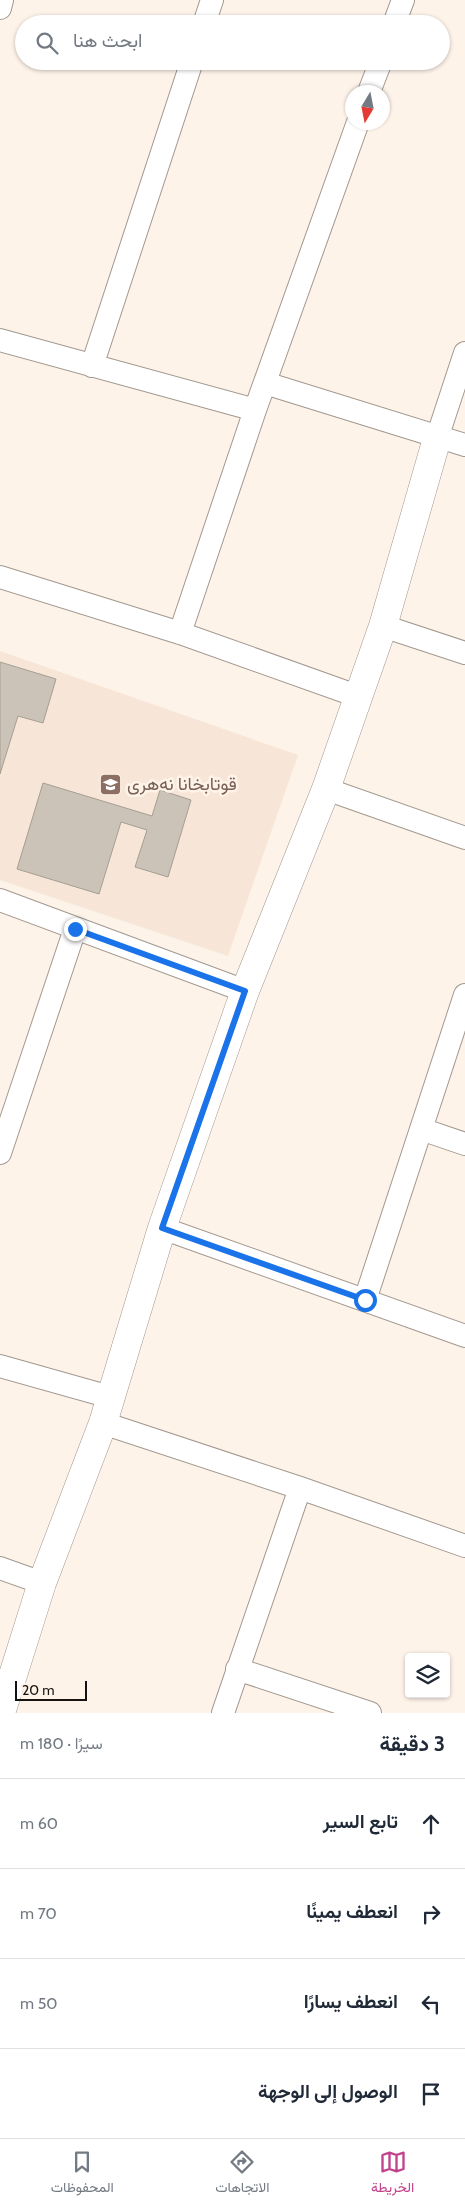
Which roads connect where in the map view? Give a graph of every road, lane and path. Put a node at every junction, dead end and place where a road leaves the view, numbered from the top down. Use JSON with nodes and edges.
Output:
{"nodes":[{"id":1,"x":2,"y":0,"type":"edge"},
{"id":2,"x":212,"y":0,"type":"edge"},
{"id":3,"x":403,"y":0,"type":"edge"},
{"id":4,"x":0,"y":8,"type":"edge"},
{"id":5,"x":207,"y":15,"type":"edge"},
{"id":6,"x":397,"y":15,"type":"edge"},
{"id":7,"x":189,"y":70,"type":"edge"},
{"id":8,"x":377,"y":70,"type":"edge"},
{"id":9,"x":371,"y":85,"type":"edge"},
{"id":10,"x":355,"y":130,"type":"edge"},
{"id":11,"x":0,"y":340,"type":"edge"},
{"id":12,"x":465,"y":353,"type":"edge"},
{"id":13,"x":92,"y":366,"type":"junction"},
{"id":14,"x":265,"y":383,"type":"junction"},
{"id":15,"x":254,"y":410,"type":"junction"},
{"id":16,"x":438,"y":435,"type":"junction"},
{"id":17,"x":465,"y":445,"type":"edge"},
{"id":18,"x":1,"y":581,"type":"edge"},
{"id":19,"x":383,"y":626,"type":"junction"},
{"id":20,"x":180,"y":634,"type":"junction"},
{"id":21,"x":465,"y":653,"type":"edge"},
{"id":22,"x":357,"y":696,"type":"junction"},
{"id":23,"x":326,"y":789,"type":"junction"},
{"id":24,"x":465,"y":838,"type":"edge"},
{"id":25,"x":0,"y":900,"type":"edge"},
{"id":26,"x":75,"y":929,"type":"junction"},
{"id":27,"x":245,"y":991,"type":"junction"},
{"id":28,"x":465,"y":995,"type":"edge"},
{"id":29,"x":421,"y":1129,"type":"junction"},
{"id":30,"x":465,"y":1144,"type":"edge"},
{"id":31,"x":0,"y":1153,"type":"edge"},
{"id":32,"x":162,"y":1228,"type":"junction"},
{"id":33,"x":365,"y":1300,"type":"junction"},
{"id":34,"x":465,"y":1336,"type":"edge"},
{"id":35,"x":0,"y":1366,"type":"edge"},
{"id":36,"x":110,"y":1397,"type":"junction"},
{"id":37,"x":103,"y":1423,"type":"junction"},
{"id":38,"x":300,"y":1488,"type":"junction"},
{"id":39,"x":465,"y":1546,"type":"edge"},
{"id":40,"x":0,"y":1568,"type":"edge"},
{"id":41,"x":42,"y":1583,"type":"junction"},
{"id":42,"x":237,"y":1669,"type":"junction"},
{"id":43,"x":1,"y":1713,"type":"edge"},
{"id":44,"x":223,"y":1713,"type":"edge"},
{"id":45,"x":370,"y":1713,"type":"edge"}],
"edges":[{"from":1,"to":4,"type":"street"},
{"from":2,"to":5,"type":"street"},
{"from":3,"to":6,"type":"street"},
{"from":7,"to":13,"type":"street"},
{"from":8,"to":9,"type":"street"},
{"from":10,"to":14,"type":"street"},
{"from":11,"to":13,"type":"street"},
{"from":12,"to":16,"type":"street"},
{"from":13,"to":15,"type":"street"},
{"from":14,"to":15,"type":"street"},
{"from":14,"to":16,"type":"street"},
{"from":15,"to":20,"type":"street"},
{"from":16,"to":17,"type":"street"},
{"from":16,"to":19,"type":"street"},
{"from":18,"to":20,"type":"street"},
{"from":19,"to":21,"type":"street"},
{"from":19,"to":22,"type":"street"},
{"from":20,"to":22,"type":"street"},
{"from":22,"to":23,"type":"street"},
{"from":23,"to":24,"type":"street"},
{"from":23,"to":27,"type":"street"},
{"from":25,"to":26,"type":"street"},
{"from":26,"to":27,"type":"street"},
{"from":26,"to":31,"type":"street"},
{"from":27,"to":32,"type":"street"},
{"from":28,"to":29,"type":"street"},
{"from":29,"to":30,"type":"street"},
{"from":29,"to":33,"type":"street"},
{"from":32,"to":33,"type":"street"},
{"from":32,"to":36,"type":"street"},
{"from":33,"to":34,"type":"street"},
{"from":35,"to":36,"type":"street"},
{"from":36,"to":37,"type":"street"},
{"from":37,"to":38,"type":"street"},
{"from":37,"to":41,"type":"street"},
{"from":38,"to":39,"type":"street"},
{"from":38,"to":42,"type":"street"},
{"from":40,"to":41,"type":"street"},
{"from":41,"to":43,"type":"street"},
{"from":42,"to":44,"type":"street"},
{"from":42,"to":45,"type":"street"}]}
